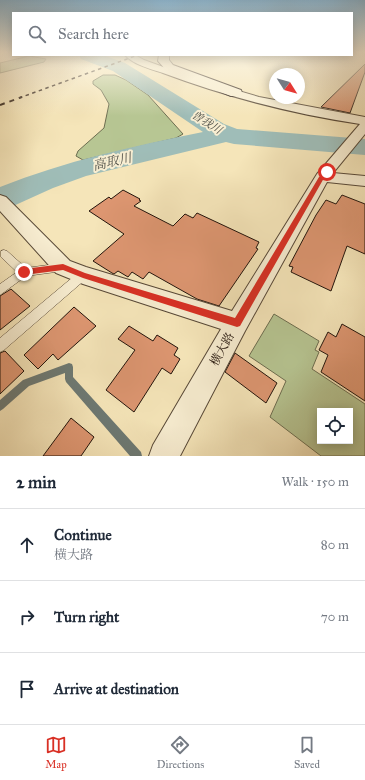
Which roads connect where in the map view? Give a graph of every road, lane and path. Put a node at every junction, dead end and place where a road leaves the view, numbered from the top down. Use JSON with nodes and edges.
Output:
{"nodes":[{"id":1,"x":172,"y":73,"type":"edge"},
{"id":2,"x":185,"y":73,"type":"edge"},
{"id":3,"x":236,"y":93,"type":"junction"},
{"id":4,"x":365,"y":121,"type":"edge"},
{"id":5,"x":365,"y":126,"type":"edge"},
{"id":6,"x":324,"y":174,"type":"junction"},
{"id":7,"x":365,"y":181,"type":"edge"},
{"id":8,"x":4,"y":205,"type":"edge"},
{"id":9,"x":4,"y":254,"type":"dead end"},
{"id":10,"x":63,"y":267,"type":"junction"},
{"id":11,"x":24,"y":272,"type":"junction"},
{"id":12,"x":83,"y":275,"type":"junction"},
{"id":13,"x":0,"y":290,"type":"edge"},
{"id":14,"x":237,"y":323,"type":"junction"},
{"id":15,"x":0,"y":346,"type":"edge"},
{"id":16,"x":164,"y":456,"type":"edge"}],
"edges":[{"from":1,"to":3,"type":"street"},
{"from":2,"to":3,"type":"street"},
{"from":3,"to":4,"type":"street"},
{"from":5,"to":6,"type":"street","name":"横大路"},
{"from":6,"to":7,"type":"street"},
{"from":6,"to":14,"type":"street","name":"横大路"},
{"from":8,"to":10,"type":"street"},
{"from":9,"to":11,"type":"lane"},
{"from":10,"to":11,"type":"lane"},
{"from":10,"to":12,"type":"street"},
{"from":11,"to":13,"type":"lane"},
{"from":12,"to":14,"type":"street"},
{"from":12,"to":15,"type":"lane"},
{"from":14,"to":16,"type":"street","name":"横大路"}]}
